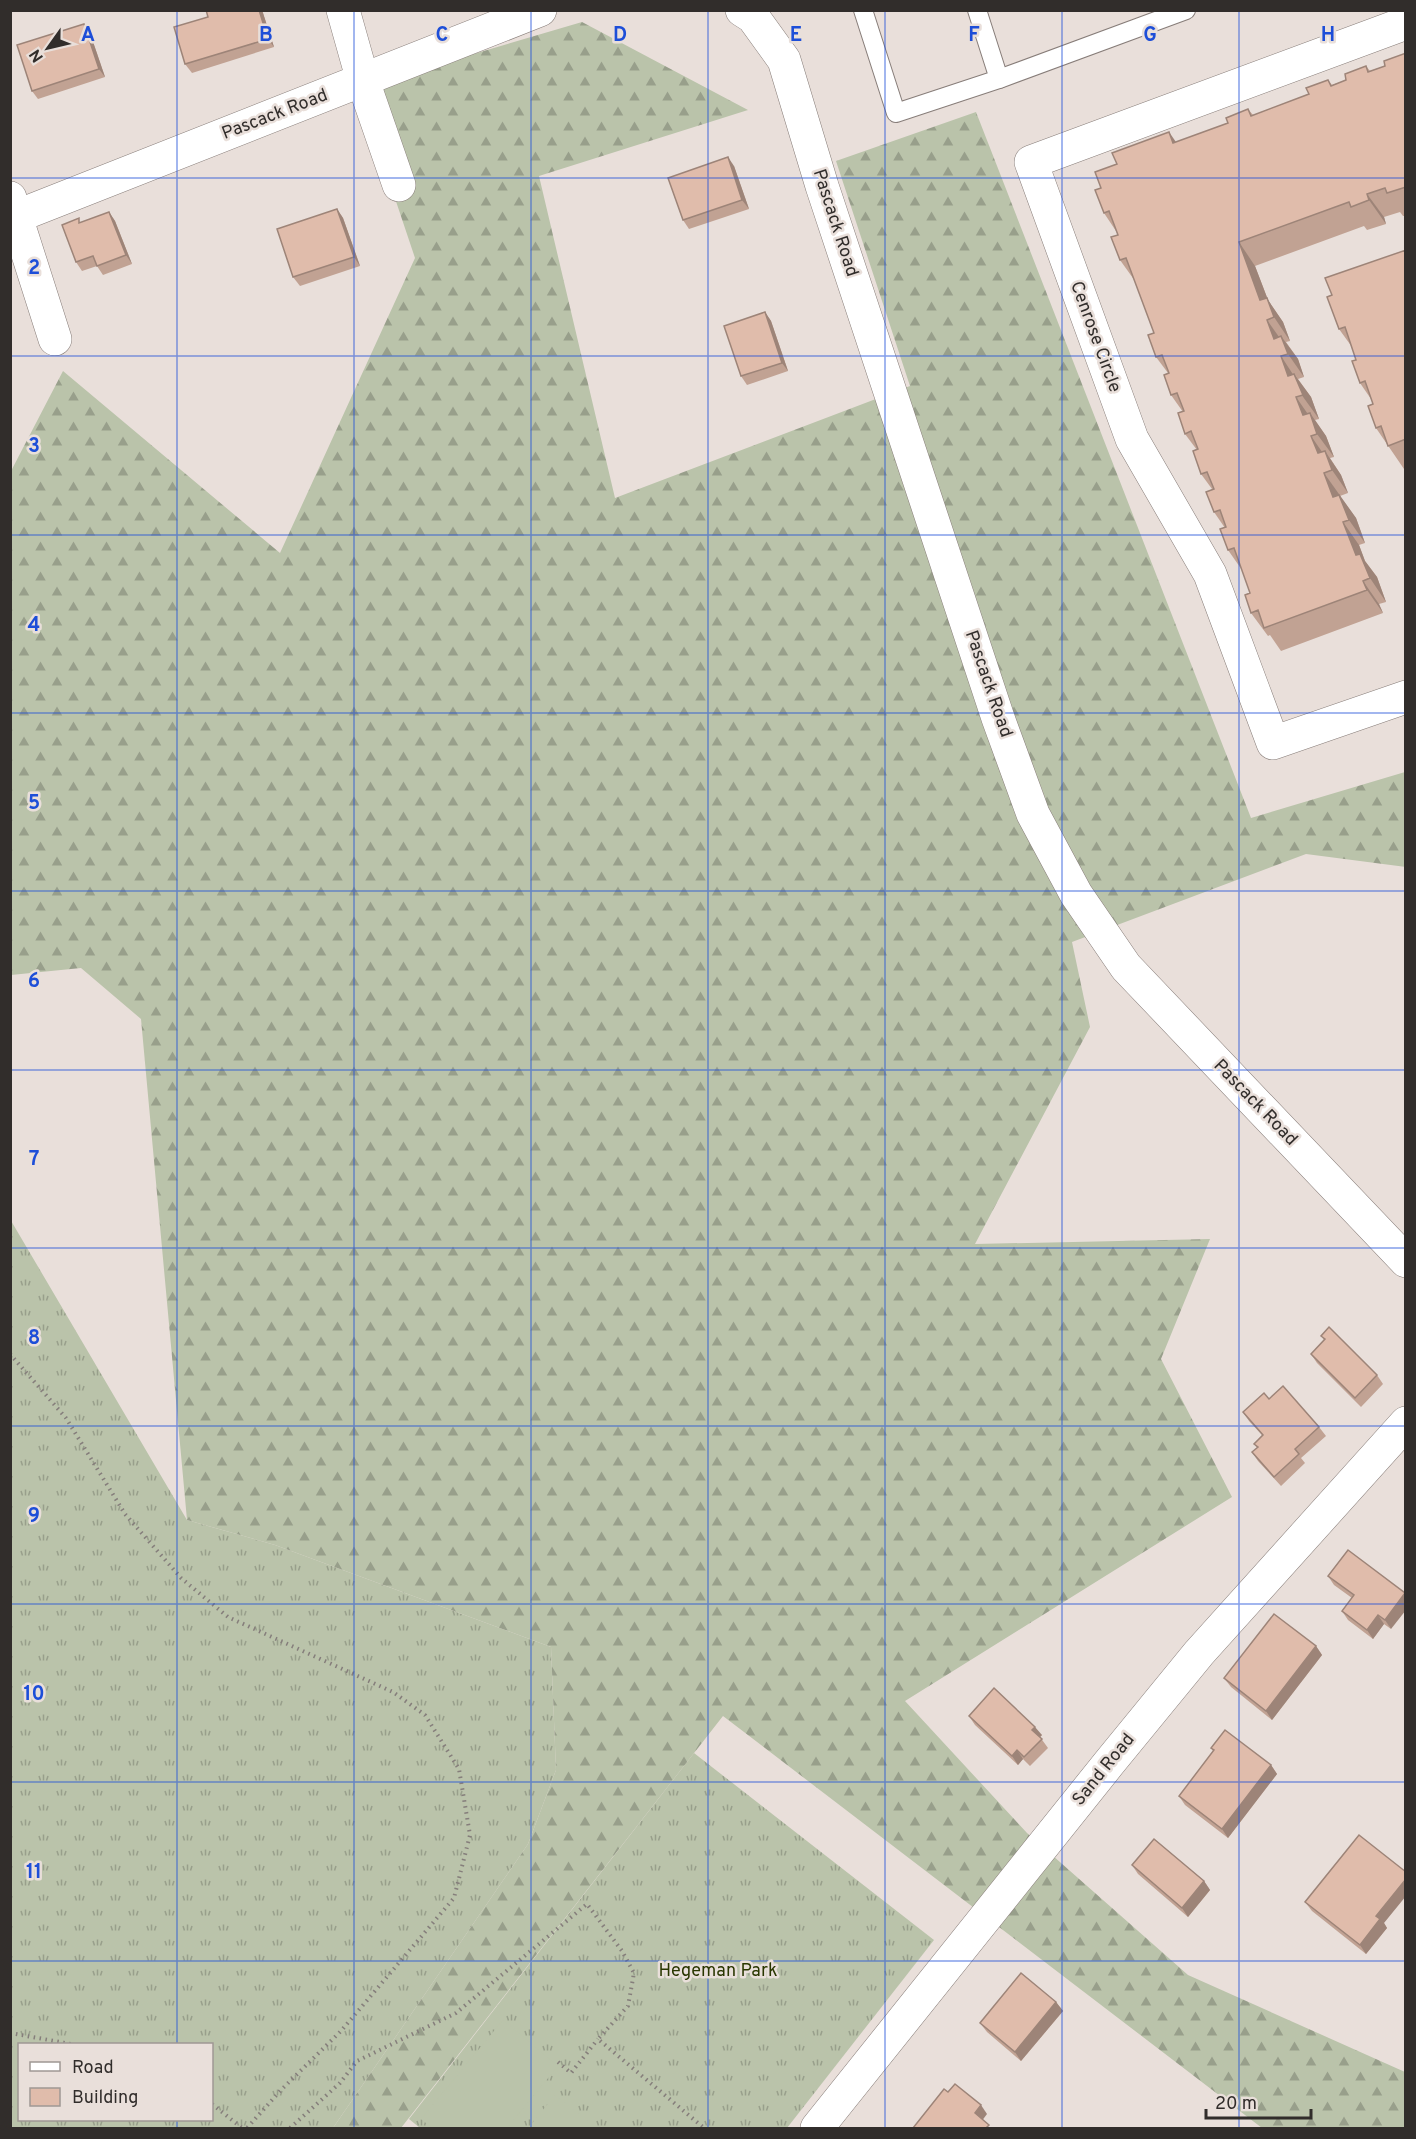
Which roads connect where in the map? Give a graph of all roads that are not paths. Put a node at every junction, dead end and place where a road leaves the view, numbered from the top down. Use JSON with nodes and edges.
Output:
{"nodes":[{"id":1,"x":343,"y":10,"type":"edge"},
{"id":2,"x":540,"y":10,"type":"edge"},
{"id":3,"x":742,"y":10,"type":"edge"},
{"id":4,"x":863,"y":10,"type":"edge"},
{"id":5,"x":977,"y":10,"type":"edge"},
{"id":6,"x":1186,"y":10,"type":"edge"},
{"id":7,"x":1406,"y":23,"type":"edge"},
{"id":8,"x":999,"y":78,"type":"junction"},
{"id":9,"x":363,"y":81,"type":"junction"},
{"id":10,"x":399,"y":185,"type":"dead end"},
{"id":11,"x":13,"y":212,"type":"edge"},
{"id":12,"x":55,"y":339,"type":"dead end"},
{"id":13,"x":1406,"y":696,"type":"edge"},
{"id":14,"x":1406,"y":1261,"type":"edge"},
{"id":15,"x":1406,"y":1424,"type":"edge"},
{"id":16,"x":825,"y":2125,"type":"edge"}],
"edges":[{"from":1,"to":9,"type":"street"},
{"from":2,"to":9,"type":"street","name":"Pascack Road"},
{"from":3,"to":14,"type":"street","name":"Pascack Road"},
{"from":4,"to":8,"type":"lane"},
{"from":5,"to":8,"type":"lane"},
{"from":6,"to":8,"type":"lane"},
{"from":7,"to":13,"type":"street","name":"Cenrose Circle"},
{"from":9,"to":10,"type":"street"},
{"from":9,"to":11,"type":"street","name":"Pascack Road"},
{"from":11,"to":12,"type":"street"},
{"from":15,"to":16,"type":"street","name":"Sand Road"}]}
